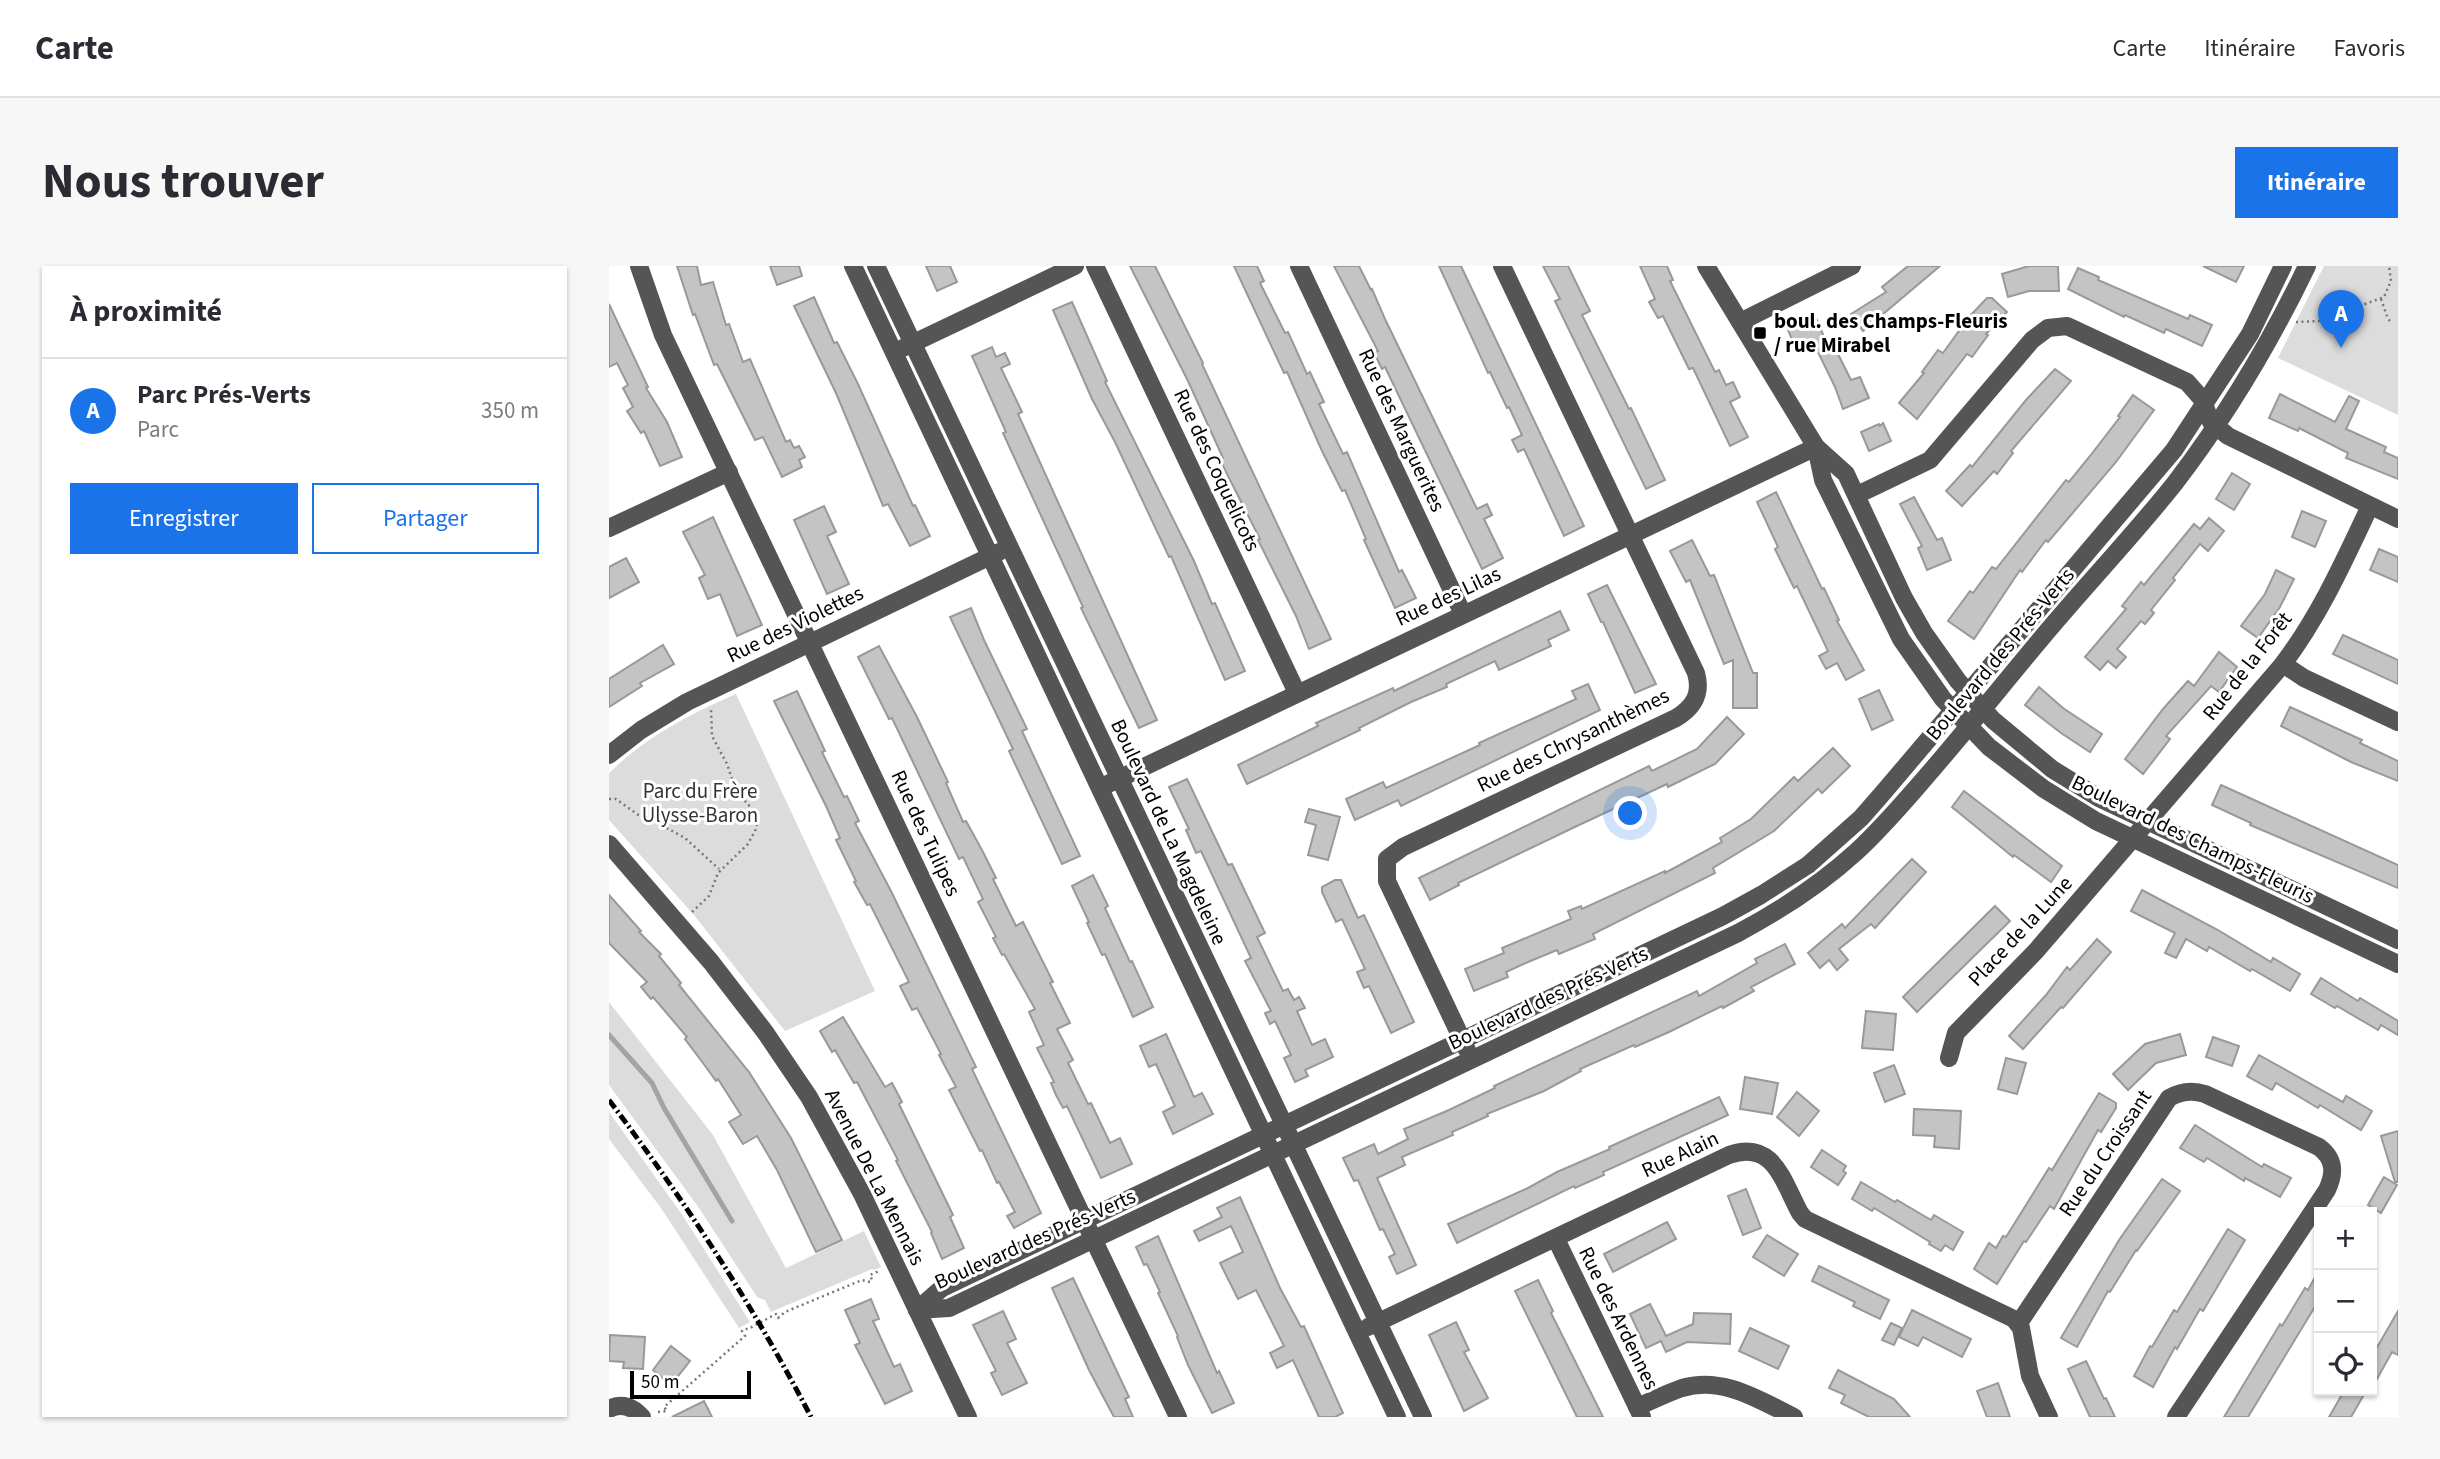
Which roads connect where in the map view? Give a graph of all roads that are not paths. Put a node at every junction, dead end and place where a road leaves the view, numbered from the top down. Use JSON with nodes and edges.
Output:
{"nodes":[{"id":1,"x":639,"y":266,"type":"edge"},
{"id":2,"x":853,"y":266,"type":"edge"},
{"id":3,"x":876,"y":266,"type":"edge"},
{"id":4,"x":1075,"y":266,"type":"edge"},
{"id":5,"x":1095,"y":266,"type":"edge"},
{"id":6,"x":1299,"y":266,"type":"edge"},
{"id":7,"x":1502,"y":266,"type":"edge"},
{"id":8,"x":1706,"y":266,"type":"edge"},
{"id":9,"x":1852,"y":266,"type":"edge"},
{"id":10,"x":2283,"y":266,"type":"edge"},
{"id":11,"x":2307,"y":266,"type":"edge"},
{"id":12,"x":1740,"y":322,"type":"junction"},
{"id":13,"x":913,"y":343,"type":"junction"},
{"id":14,"x":893,"y":352,"type":"junction"},
{"id":15,"x":2205,"y":404,"type":"junction"},
{"id":16,"x":2215,"y":428,"type":"junction"},
{"id":17,"x":1816,"y":447,"type":"junction"},
{"id":18,"x":729,"y":472,"type":"junction"},
{"id":19,"x":1857,"y":495,"type":"junction"},
{"id":20,"x":2370,"y":506,"type":"junction"},
{"id":21,"x":2398,"y":519,"type":"edge"},
{"id":22,"x":609,"y":528,"type":"edge"},
{"id":23,"x":1630,"y":535,"type":"junction"},
{"id":24,"x":1008,"y":547,"type":"junction"},
{"id":25,"x":991,"y":556,"type":"junction"},
{"id":26,"x":1463,"y":614,"type":"junction"},
{"id":27,"x":810,"y":642,"type":"junction"},
{"id":28,"x":2283,"y":664,"type":"junction"},
{"id":29,"x":1297,"y":693,"type":"junction"},
{"id":30,"x":1968,"y":693,"type":"junction"},
{"id":31,"x":1983,"y":709,"type":"junction"},
{"id":32,"x":1953,"y":712,"type":"junction"},
{"id":33,"x":2398,"y":722,"type":"edge"},
{"id":34,"x":1969,"y":728,"type":"junction"},
{"id":35,"x":609,"y":755,"type":"edge"},
{"id":36,"x":1119,"y":779,"type":"junction"},
{"id":37,"x":1100,"y":788,"type":"junction"},
{"id":38,"x":2148,"y":822,"type":"junction"},
{"id":39,"x":2134,"y":838,"type":"junction"},
{"id":40,"x":609,"y":844,"type":"edge"},
{"id":41,"x":2398,"y":940,"type":"edge"},
{"id":42,"x":2398,"y":964,"type":"edge"},
{"id":43,"x":1462,"y":1040,"type":"junction"},
{"id":44,"x":1949,"y":1058,"type":"dead end"},
{"id":45,"x":1471,"y":1060,"type":"junction"},
{"id":46,"x":1283,"y":1125,"type":"junction"},
{"id":47,"x":1264,"y":1134,"type":"junction"},
{"id":48,"x":1293,"y":1144,"type":"junction"},
{"id":49,"x":1273,"y":1154,"type":"junction"},
{"id":50,"x":1084,"y":1220,"type":"junction"},
{"id":51,"x":1093,"y":1239,"type":"junction"},
{"id":52,"x":1556,"y":1239,"type":"junction"},
{"id":53,"x":917,"y":1310,"type":"junction"},
{"id":54,"x":1378,"y":1322,"type":"junction"},
{"id":55,"x":2019,"y":1323,"type":"junction"},
{"id":56,"x":1357,"y":1332,"type":"junction"},
{"id":57,"x":609,"y":1409,"type":"edge"},
{"id":58,"x":1640,"y":1412,"type":"edge"},
{"id":59,"x":647,"y":1416,"type":"edge"},
{"id":60,"x":968,"y":1417,"type":"edge"},
{"id":61,"x":1178,"y":1417,"type":"edge"},
{"id":62,"x":1397,"y":1417,"type":"edge"},
{"id":63,"x":1423,"y":1417,"type":"edge"},
{"id":64,"x":1794,"y":1417,"type":"edge"},
{"id":65,"x":2049,"y":1417,"type":"edge"},
{"id":66,"x":2176,"y":1417,"type":"edge"}],
"edges":[{"from":1,"to":18,"type":"street","name":"Rue des Tulipes"},
{"from":2,"to":14,"type":"street","name":"Boulevard de La Magdeleine"},
{"from":3,"to":13,"type":"street","name":"Boulevard de La Magdeleine"},
{"from":4,"to":13,"type":"street"},
{"from":5,"to":29,"type":"street","name":"Rue des Coquelicots"},
{"from":6,"to":26,"type":"street","name":"Rue des Marguerites"},
{"from":7,"to":23,"type":"street","name":"Rue des Chrysanthèmes"},
{"from":8,"to":12,"type":"street","name":"Boulevard des Champs-Fleuris"},
{"from":9,"to":12,"type":"street"},
{"from":10,"to":15,"type":"street","name":"Boulevard des Prés-Verts"},
{"from":11,"to":16,"type":"street","name":"Boulevard des Prés-Verts"},
{"from":12,"to":17,"type":"street","name":"Boulevard des Champs-Fleuris"},
{"from":13,"to":14,"type":"street"},
{"from":13,"to":24,"type":"street","name":"Boulevard de La Magdeleine"},
{"from":14,"to":25,"type":"street","name":"Boulevard de La Magdeleine"},
{"from":15,"to":16,"type":"street"},
{"from":15,"to":19,"type":"street"},
{"from":15,"to":30,"type":"street","name":"Boulevard des Prés-Verts"},
{"from":16,"to":20,"type":"street"},
{"from":16,"to":31,"type":"street","name":"Boulevard des Prés-Verts"},
{"from":17,"to":19,"type":"street","name":"Boulevard des Champs-Fleuris"},
{"from":17,"to":23,"type":"street","name":"Rue des Lilas"},
{"from":17,"to":32,"type":"street","name":"Boulevard des Champs-Fleuris"},
{"from":18,"to":22,"type":"street"},
{"from":18,"to":27,"type":"street","name":"Rue des Tulipes"},
{"from":19,"to":30,"type":"street","name":"Boulevard des Champs-Fleuris"},
{"from":20,"to":21,"type":"street"},
{"from":20,"to":28,"type":"street","name":"Rue de la Forêt"},
{"from":23,"to":26,"type":"street","name":"Rue des Lilas"},
{"from":23,"to":43,"type":"street","name":"Rue des Chrysanthèmes"},
{"from":24,"to":25,"type":"street","name":"Rue des Violettes"},
{"from":24,"to":36,"type":"street","name":"Boulevard de La Magdeleine"},
{"from":25,"to":27,"type":"street","name":"Rue des Violettes"},
{"from":25,"to":37,"type":"street","name":"Boulevard de La Magdeleine"},
{"from":26,"to":29,"type":"street","name":"Rue des Lilas"},
{"from":27,"to":35,"type":"street","name":"Rue des Violettes"},
{"from":27,"to":50,"type":"street","name":"Rue des Tulipes"},
{"from":28,"to":33,"type":"street"},
{"from":28,"to":38,"type":"street","name":"Rue de la Forêt"},
{"from":29,"to":36,"type":"street","name":"Rue des Lilas"},
{"from":30,"to":31,"type":"street","name":"Boulevard des Champs-Fleuris"},
{"from":30,"to":32,"type":"street","name":"Boulevard des Prés-Verts"},
{"from":31,"to":34,"type":"street","name":"Boulevard des Prés-Verts"},
{"from":31,"to":38,"type":"street","name":"Boulevard des Champs-Fleuris"},
{"from":32,"to":34,"type":"street","name":"Boulevard des Champs-Fleuris"},
{"from":32,"to":43,"type":"street","name":"Boulevard des Prés-Verts"},
{"from":34,"to":39,"type":"street","name":"Boulevard des Champs-Fleuris"},
{"from":34,"to":45,"type":"street","name":"Boulevard des Prés-Verts"},
{"from":36,"to":37,"type":"street","name":"Rue des Lilas"},
{"from":36,"to":46,"type":"street","name":"Boulevard de La Magdeleine"},
{"from":37,"to":47,"type":"street","name":"Boulevard de La Magdeleine"},
{"from":38,"to":39,"type":"street","name":"Rue de la Forêt"},
{"from":38,"to":41,"type":"street","name":"Boulevard des Champs-Fleuris"},
{"from":39,"to":42,"type":"street","name":"Boulevard des Champs-Fleuris"},
{"from":39,"to":44,"type":"street","name":"Place de la Lune"},
{"from":40,"to":53,"type":"street","name":"Avenue De La Mennais"},
{"from":43,"to":45,"type":"street","name":"Rue des Chrysanthèmes"},
{"from":43,"to":46,"type":"street","name":"Boulevard des Prés-Verts"},
{"from":45,"to":48,"type":"street","name":"Boulevard des Prés-Verts"},
{"from":46,"to":47,"type":"street","name":"Boulevard des Prés-Verts"},
{"from":46,"to":48,"type":"street","name":"Boulevard de La Magdeleine"},
{"from":47,"to":49,"type":"street","name":"Boulevard de La Magdeleine"},
{"from":47,"to":50,"type":"street","name":"Boulevard des Prés-Verts"},
{"from":48,"to":49,"type":"street","name":"Boulevard des Prés-Verts"},
{"from":48,"to":54,"type":"street","name":"Boulevard de La Magdeleine"},
{"from":49,"to":51,"type":"street","name":"Boulevard des Prés-Verts"},
{"from":49,"to":56,"type":"street","name":"Boulevard de La Magdeleine"},
{"from":50,"to":51,"type":"street","name":"Rue des Tulipes"},
{"from":50,"to":53,"type":"street","name":"Boulevard des Prés-Verts"},
{"from":51,"to":53,"type":"street","name":"Boulevard des Prés-Verts"},
{"from":51,"to":61,"type":"street","name":"Rue des Tulipes"},
{"from":52,"to":54,"type":"street","name":"Rue Alain"},
{"from":52,"to":55,"type":"street","name":"Rue Alain"},
{"from":52,"to":58,"type":"street","name":"Rue des Ardennes"},
{"from":53,"to":60,"type":"street","name":"Avenue De La Mennais"},
{"from":54,"to":56,"type":"street","name":"Rue Alain"},
{"from":54,"to":63,"type":"street","name":"Boulevard de La Magdeleine"},
{"from":55,"to":65,"type":"street"},
{"from":55,"to":66,"type":"street","name":"Rue du Croissant"},
{"from":56,"to":62,"type":"street","name":"Boulevard de La Magdeleine"},
{"from":57,"to":59,"type":"street"},
{"from":58,"to":64,"type":"street"}]}
